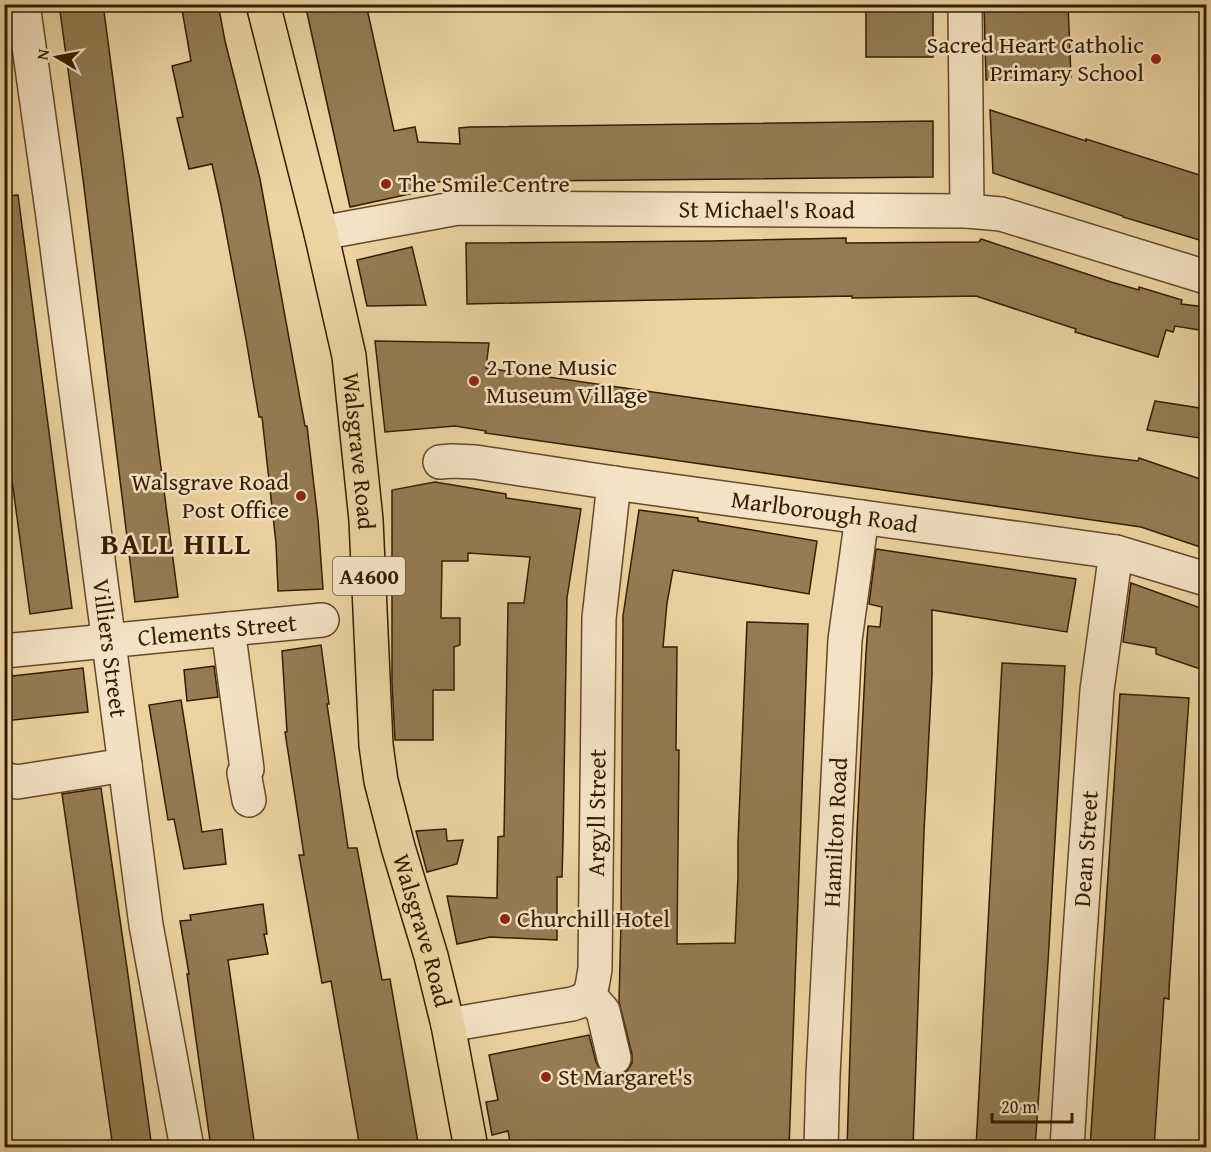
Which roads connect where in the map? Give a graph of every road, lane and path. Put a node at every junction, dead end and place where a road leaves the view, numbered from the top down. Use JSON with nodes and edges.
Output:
{"nodes":[{"id":1,"x":23,"y":4,"type":"edge"},
{"id":2,"x":263,"y":4,"type":"edge"},
{"id":3,"x":965,"y":4,"type":"edge"},
{"id":4,"x":967,"y":211,"type":"junction"},
{"id":5,"x":321,"y":233,"type":"junction"},
{"id":6,"x":1206,"y":277,"type":"edge"},
{"id":7,"x":440,"y":462,"type":"dead end"},
{"id":8,"x":614,"y":483,"type":"junction"},
{"id":9,"x":862,"y":517,"type":"junction"},
{"id":10,"x":1116,"y":552,"type":"junction"},
{"id":11,"x":1206,"y":579,"type":"edge"},
{"id":12,"x":322,"y":620,"type":"dead end"},
{"id":13,"x":228,"y":629,"type":"junction"},
{"id":14,"x":108,"y":640,"type":"junction"},
{"id":15,"x":4,"y":651,"type":"edge"},
{"id":16,"x":125,"y":765,"type":"junction"},
{"id":17,"x":4,"y":779,"type":"edge"},
{"id":18,"x":249,"y":800,"type":"dead end"},
{"id":19,"x":589,"y":995,"type":"junction"},
{"id":20,"x":448,"y":1025,"type":"junction"},
{"id":21,"x":614,"y":1058,"type":"dead end"},
{"id":22,"x":187,"y":1148,"type":"edge"},
{"id":23,"x":471,"y":1148,"type":"edge"},
{"id":24,"x":821,"y":1148,"type":"edge"},
{"id":25,"x":1067,"y":1148,"type":"edge"}],
"edges":[{"from":1,"to":14,"type":"street","name":"Villiers Street"},
{"from":2,"to":5,"type":"highway","name":"Walsgrave Road","number":"A4600"},
{"from":3,"to":4,"type":"street"},
{"from":4,"to":5,"type":"street","name":"St Michael's Road"},
{"from":4,"to":6,"type":"street","name":"St Michael's Road"},
{"from":5,"to":20,"type":"highway","name":"Walsgrave Road","number":"A4600"},
{"from":7,"to":8,"type":"street","name":"Marlborough Road"},
{"from":8,"to":9,"type":"street","name":"Marlborough Road"},
{"from":8,"to":19,"type":"street","name":"Argyll Street"},
{"from":9,"to":10,"type":"street","name":"Marlborough Road"},
{"from":9,"to":24,"type":"street","name":"Hamilton Road"},
{"from":10,"to":11,"type":"street","name":"Marlborough Road"},
{"from":10,"to":25,"type":"street","name":"Dean Street"},
{"from":12,"to":13,"type":"street","name":"Clements Street"},
{"from":13,"to":14,"type":"street","name":"Clements Street"},
{"from":13,"to":18,"type":"street"},
{"from":14,"to":15,"type":"street","name":"Clements Street"},
{"from":14,"to":16,"type":"street","name":"Villiers Street"},
{"from":16,"to":17,"type":"street"},
{"from":16,"to":22,"type":"street","name":"Villiers Street"},
{"from":19,"to":20,"type":"street"},
{"from":19,"to":21,"type":"street"},
{"from":20,"to":23,"type":"highway","name":"Walsgrave Road","number":"A4600"}]}
